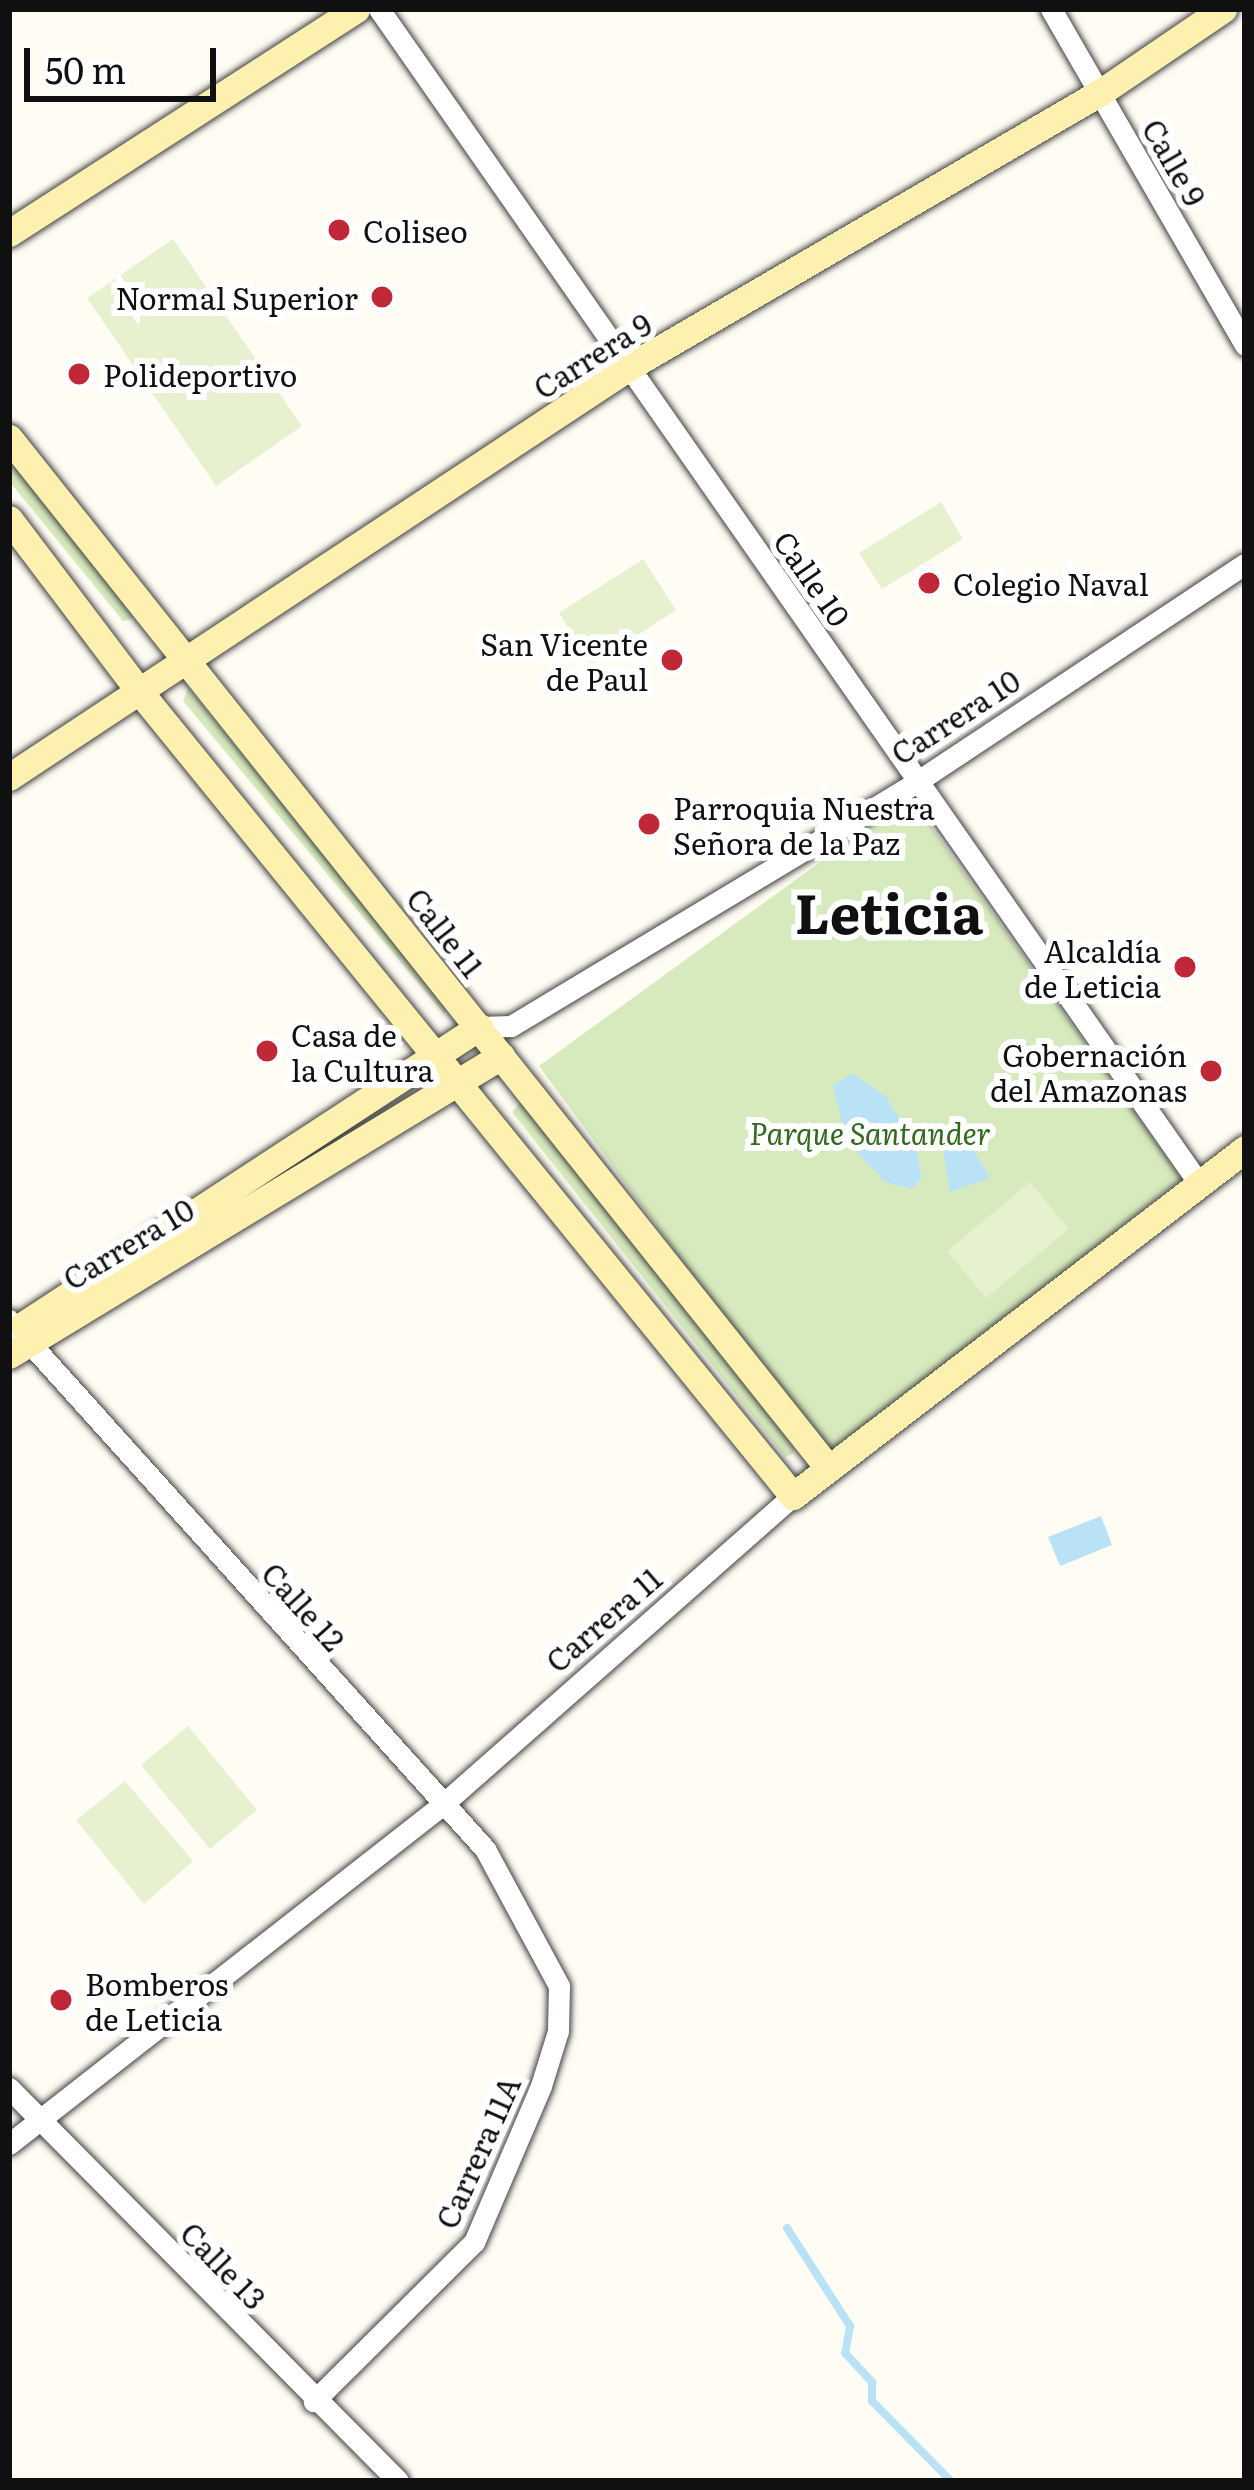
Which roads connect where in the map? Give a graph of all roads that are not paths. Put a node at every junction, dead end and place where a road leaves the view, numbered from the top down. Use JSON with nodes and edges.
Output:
{"nodes":[{"id":1,"x":356,"y":9,"type":"edge"},
{"id":2,"x":380,"y":9,"type":"edge"},
{"id":3,"x":1051,"y":9,"type":"edge"},
{"id":4,"x":1223,"y":9,"type":"edge"},
{"id":5,"x":1101,"y":92,"type":"junction"},
{"id":6,"x":9,"y":232,"type":"edge"},
{"id":7,"x":1245,"y":345,"type":"edge"},
{"id":8,"x":629,"y":368,"type":"junction"},
{"id":9,"x":9,"y":438,"type":"edge"},
{"id":10,"x":9,"y":519,"type":"edge"},
{"id":11,"x":1245,"y":564,"type":"edge"},
{"id":12,"x":189,"y":658,"type":"junction"},
{"id":13,"x":140,"y":691,"type":"junction"},
{"id":14,"x":9,"y":777,"type":"edge"},
{"id":15,"x":918,"y":781,"type":"junction"},
{"id":16,"x":511,"y":1026,"type":"junction"},
{"id":17,"x":479,"y":1027,"type":"junction"},
{"id":18,"x":439,"y":1054,"type":"junction"},
{"id":19,"x":500,"y":1055,"type":"junction"},
{"id":20,"x":460,"y":1080,"type":"junction"},
{"id":21,"x":1245,"y":1149,"type":"edge"},
{"id":22,"x":1198,"y":1182,"type":"junction"},
{"id":23,"x":14,"y":1336,"type":"edge"},
{"id":24,"x":829,"y":1468,"type":"junction"},
{"id":25,"x":793,"y":1496,"type":"junction"},
{"id":26,"x":442,"y":1805,"type":"junction"},
{"id":27,"x":541,"y":1943,"type":"joint"},
{"id":28,"x":9,"y":2088,"type":"edge"},
{"id":29,"x":37,"y":2115,"type":"junction"},
{"id":30,"x":9,"y":2144,"type":"edge"},
{"id":31,"x":314,"y":2401,"type":"junction"},
{"id":32,"x":398,"y":2481,"type":"edge"}],
"edges":[{"from":1,"to":6,"type":"street"},
{"from":2,"to":8,"type":"street","name":"Calle 10"},
{"from":3,"to":5,"type":"street","name":"Calle 9"},
{"from":4,"to":5,"type":"street","name":"Carrera 9"},
{"from":5,"to":7,"type":"street","name":"Calle 9"},
{"from":5,"to":8,"type":"street","name":"Carrera 9"},
{"from":8,"to":12,"type":"street","name":"Carrera 9"},
{"from":8,"to":15,"type":"street","name":"Calle 10"},
{"from":9,"to":12,"type":"street","name":"Calle 11"},
{"from":10,"to":13,"type":"street"},
{"from":11,"to":15,"type":"street","name":"Carrera 10"},
{"from":12,"to":13,"type":"street","name":"Carrera 9"},
{"from":12,"to":17,"type":"street","name":"Calle 11"},
{"from":13,"to":14,"type":"street","name":"Carrera 9"},
{"from":13,"to":18,"type":"street"},
{"from":15,"to":16,"type":"street","name":"Carrera 10"},
{"from":15,"to":22,"type":"street","name":"Calle 10"},
{"from":16,"to":17,"type":"street","name":"Carrera 10"},
{"from":16,"to":19,"type":"street"},
{"from":17,"to":18,"type":"street","name":"Carrera 10"},
{"from":17,"to":19,"type":"street","name":"Calle 11"},
{"from":18,"to":20,"type":"street"},
{"from":18,"to":23,"type":"street","name":"Carrera 10"},
{"from":19,"to":20,"type":"street","name":"Carrera 10"},
{"from":19,"to":24,"type":"street","name":"Calle 11"},
{"from":20,"to":23,"type":"street","name":"Carrera 10"},
{"from":20,"to":25,"type":"street"},
{"from":21,"to":22,"type":"street","name":"Carrera 11"},
{"from":22,"to":24,"type":"street","name":"Carrera 11"},
{"from":23,"to":26,"type":"street","name":"Calle 12"},
{"from":24,"to":25,"type":"street","name":"Carrera 11"},
{"from":25,"to":26,"type":"street","name":"Carrera 11"},
{"from":26,"to":27,"type":"street","name":"Calle 12"},
{"from":26,"to":29,"type":"street","name":"Carrera 11"},
{"from":27,"to":31,"type":"street","name":"Carrera 11A"},
{"from":28,"to":29,"type":"street","name":"Calle 13"},
{"from":29,"to":30,"type":"street","name":"Carrera 11"},
{"from":29,"to":31,"type":"street","name":"Calle 13"},
{"from":31,"to":32,"type":"street","name":"Calle 13"}]}
